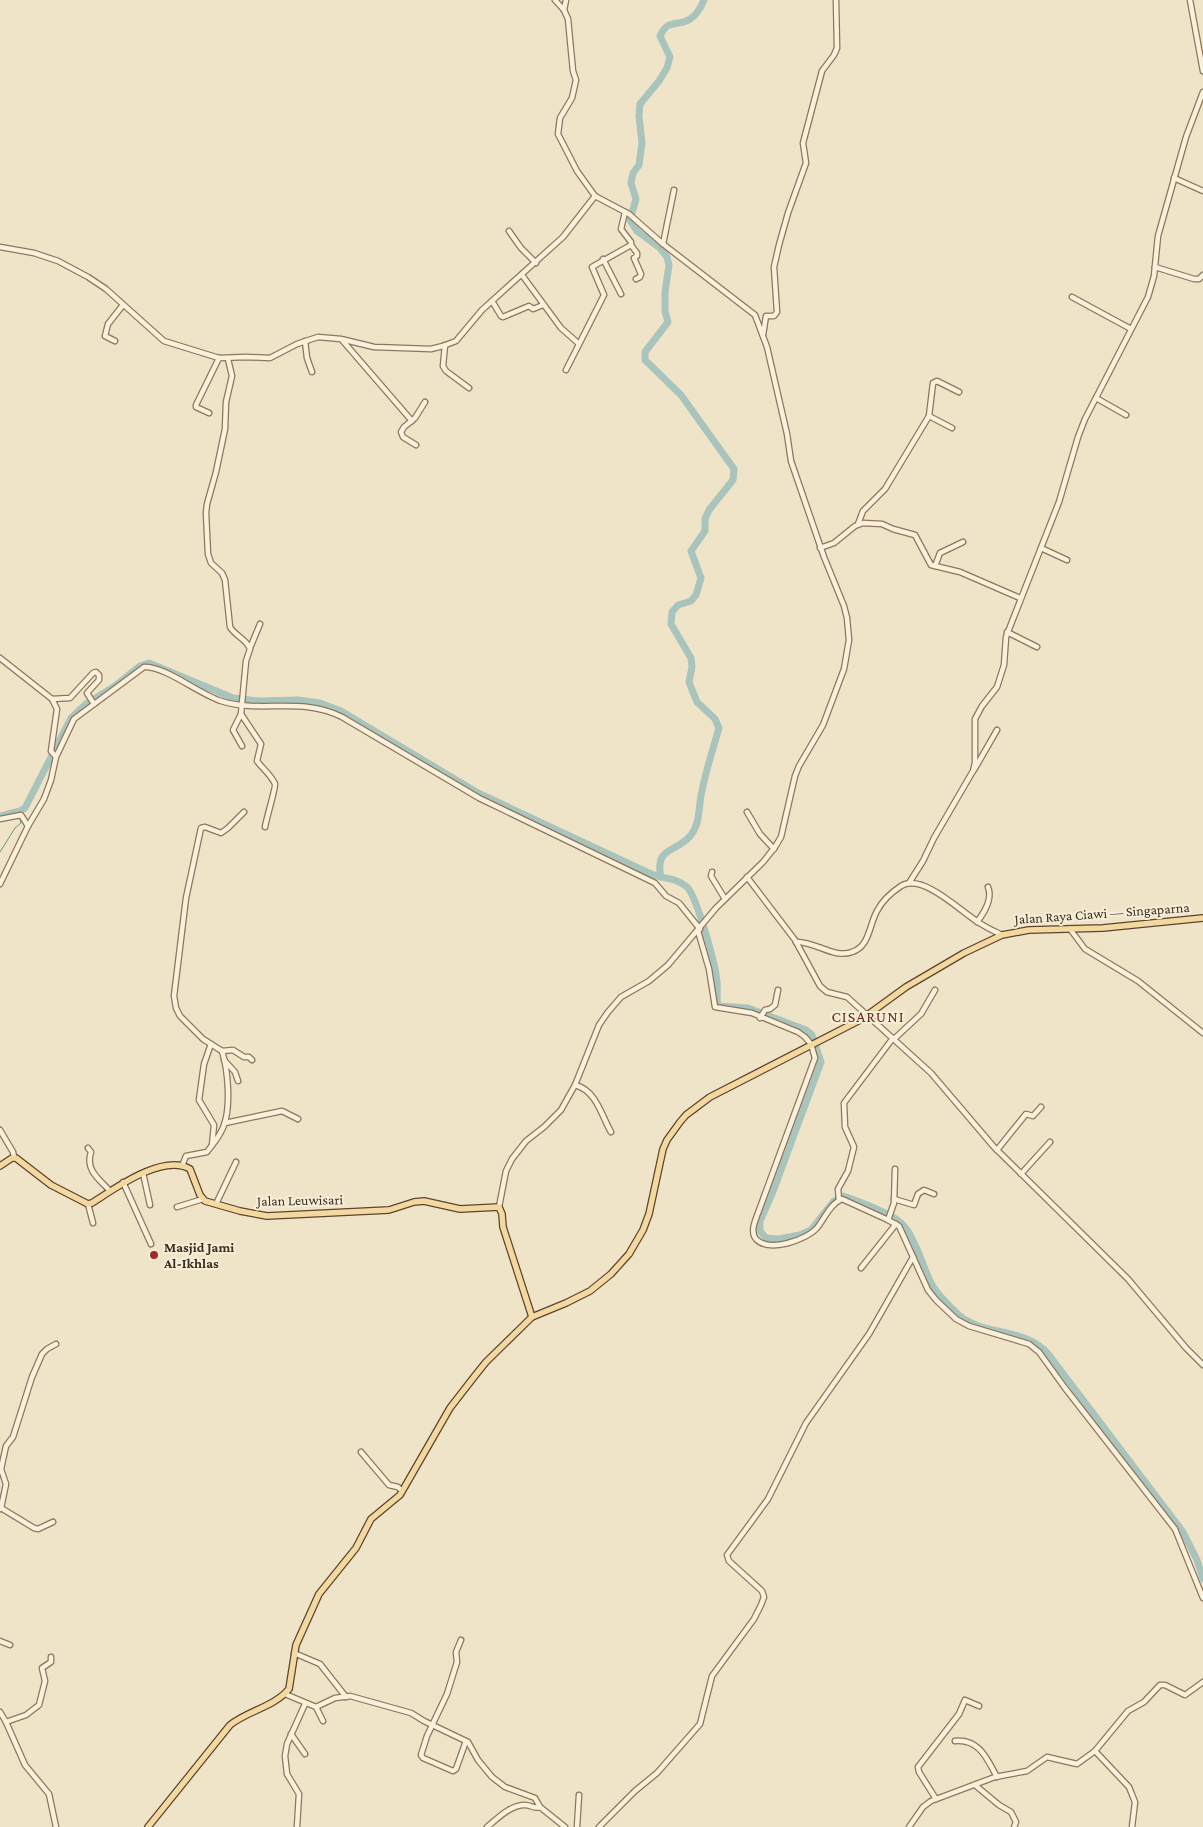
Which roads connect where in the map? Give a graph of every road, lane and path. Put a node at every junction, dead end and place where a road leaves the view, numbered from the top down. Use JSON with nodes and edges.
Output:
{"nodes":[{"id":1,"x":555,"y":0,"type":"edge"},
{"id":2,"x":566,"y":0,"type":"edge"},
{"id":3,"x":836,"y":0,"type":"edge"},
{"id":4,"x":1190,"y":0,"type":"edge"},
{"id":5,"x":564,"y":10,"type":"junction"},
{"id":6,"x":1203,"y":71,"type":"edge"},
{"id":7,"x":1203,"y":93,"type":"edge"},
{"id":8,"x":1174,"y":178,"type":"junction"},
{"id":9,"x":674,"y":190,"type":"dead end"},
{"id":10,"x":1203,"y":190,"type":"edge"},
{"id":11,"x":595,"y":196,"type":"junction"},
{"id":12,"x":627,"y":213,"type":"junction"},
{"id":13,"x":509,"y":231,"type":"dead end"},
{"id":14,"x":663,"y":244,"type":"junction"},
{"id":15,"x":631,"y":245,"type":"junction"},
{"id":16,"x":0,"y":247,"type":"edge"},
{"id":17,"x":603,"y":259,"type":"junction"},
{"id":18,"x":536,"y":262,"type":"junction"},
{"id":19,"x":1155,"y":266,"type":"junction"},
{"id":20,"x":522,"y":275,"type":"junction"},
{"id":21,"x":1203,"y":275,"type":"edge"},
{"id":22,"x":636,"y":279,"type":"dead end"},
{"id":23,"x":620,"y":294,"type":"dead end"},
{"id":24,"x":1072,"y":297,"type":"dead end"},
{"id":25,"x":492,"y":301,"type":"junction"},
{"id":26,"x":543,"y":304,"type":"junction"},
{"id":27,"x":123,"y":305,"type":"junction"},
{"id":28,"x":1131,"y":329,"type":"junction"},
{"id":29,"x":762,"y":335,"type":"junction"},
{"id":30,"x":341,"y":339,"type":"junction"},
{"id":31,"x":114,"y":341,"type":"dead end"},
{"id":32,"x":305,"y":341,"type":"junction"},
{"id":33,"x":578,"y":343,"type":"junction"},
{"id":34,"x":446,"y":345,"type":"junction"},
{"id":35,"x":219,"y":358,"type":"junction"},
{"id":36,"x":228,"y":359,"type":"junction"},
{"id":37,"x":566,"y":370,"type":"dead end"},
{"id":38,"x":312,"y":372,"type":"dead end"},
{"id":39,"x":469,"y":388,"type":"dead end"},
{"id":40,"x":959,"y":392,"type":"dead end"},
{"id":41,"x":1096,"y":398,"type":"junction"},
{"id":42,"x":425,"y":402,"type":"dead end"},
{"id":43,"x":209,"y":414,"type":"dead end"},
{"id":44,"x":929,"y":416,"type":"junction"},
{"id":45,"x":1126,"y":416,"type":"dead end"},
{"id":46,"x":412,"y":421,"type":"junction"},
{"id":47,"x":952,"y":428,"type":"dead end"},
{"id":48,"x":416,"y":445,"type":"dead end"},
{"id":49,"x":858,"y":524,"type":"junction"},
{"id":50,"x":963,"y":542,"type":"dead end"},
{"id":51,"x":820,"y":548,"type":"junction"},
{"id":52,"x":1041,"y":548,"type":"junction"},
{"id":53,"x":1067,"y":560,"type":"dead end"},
{"id":54,"x":935,"y":566,"type":"junction"},
{"id":55,"x":1020,"y":598,"type":"junction"},
{"id":56,"x":260,"y":624,"type":"dead end"},
{"id":57,"x":1007,"y":632,"type":"junction"},
{"id":58,"x":1037,"y":647,"type":"dead end"},
{"id":59,"x":250,"y":649,"type":"junction"},
{"id":60,"x":0,"y":659,"type":"edge"},
{"id":61,"x":52,"y":699,"type":"junction"},
{"id":62,"x":92,"y":702,"type":"junction"},
{"id":63,"x":241,"y":706,"type":"junction"},
{"id":64,"x":241,"y":714,"type":"junction"},
{"id":65,"x":998,"y":730,"type":"dead end"},
{"id":66,"x":242,"y":746,"type":"dead end"},
{"id":67,"x":54,"y":755,"type":"junction"},
{"id":68,"x":973,"y":771,"type":"junction"},
{"id":69,"x":244,"y":812,"type":"dead end"},
{"id":70,"x":747,"y":812,"type":"dead end"},
{"id":71,"x":0,"y":819,"type":"edge"},
{"id":72,"x":28,"y":826,"type":"junction"},
{"id":73,"x":265,"y":827,"type":"dead end"},
{"id":74,"x":774,"y":849,"type":"junction"},
{"id":75,"x":712,"y":872,"type":"dead end"},
{"id":76,"x":748,"y":877,"type":"junction"},
{"id":77,"x":908,"y":883,"type":"junction"},
{"id":78,"x":0,"y":884,"type":"edge"},
{"id":79,"x":988,"y":887,"type":"dead end"},
{"id":80,"x":725,"y":899,"type":"junction"},
{"id":81,"x":1203,"y":918,"type":"edge"},
{"id":82,"x":977,"y":922,"type":"junction"},
{"id":83,"x":701,"y":927,"type":"junction"},
{"id":84,"x":1070,"y":929,"type":"junction"},
{"id":85,"x":1002,"y":935,"type":"junction"},
{"id":86,"x":796,"y":942,"type":"junction"},
{"id":87,"x":778,"y":990,"type":"dead end"},
{"id":88,"x":935,"y":990,"type":"dead end"},
{"id":89,"x":762,"y":1014,"type":"junction"},
{"id":90,"x":868,"y":1015,"type":"junction"},
{"id":91,"x":1203,"y":1034,"type":"edge"},
{"id":92,"x":894,"y":1039,"type":"junction"},
{"id":93,"x":814,"y":1043,"type":"junction"},
{"id":94,"x":210,"y":1044,"type":"junction"},
{"id":95,"x":222,"y":1051,"type":"junction"},
{"id":96,"x":224,"y":1060,"type":"junction"},
{"id":97,"x":252,"y":1060,"type":"dead end"},
{"id":98,"x":238,"y":1081,"type":"dead end"},
{"id":99,"x":575,"y":1085,"type":"junction"},
{"id":100,"x":1041,"y":1107,"type":"dead end"},
{"id":101,"x":298,"y":1119,"type":"dead end"},
{"id":102,"x":225,"y":1123,"type":"junction"},
{"id":103,"x":0,"y":1130,"type":"edge"},
{"id":104,"x":611,"y":1132,"type":"dead end"},
{"id":105,"x":1050,"y":1142,"type":"dead end"},
{"id":106,"x":212,"y":1145,"type":"junction"},
{"id":107,"x":88,"y":1148,"type":"dead end"},
{"id":108,"x":997,"y":1150,"type":"junction"},
{"id":109,"x":14,"y":1157,"type":"junction"},
{"id":110,"x":236,"y":1162,"type":"dead end"},
{"id":111,"x":0,"y":1166,"type":"edge"},
{"id":112,"x":182,"y":1166,"type":"junction"},
{"id":113,"x":895,"y":1170,"type":"dead end"},
{"id":114,"x":143,"y":1173,"type":"junction"},
{"id":115,"x":1022,"y":1174,"type":"junction"},
{"id":116,"x":123,"y":1182,"type":"junction"},
{"id":117,"x":110,"y":1192,"type":"junction"},
{"id":118,"x":934,"y":1194,"type":"dead end"},
{"id":119,"x":203,"y":1199,"type":"junction"},
{"id":120,"x":894,"y":1199,"type":"junction"},
{"id":121,"x":839,"y":1200,"type":"junction"},
{"id":122,"x":88,"y":1204,"type":"junction"},
{"id":123,"x":216,"y":1204,"type":"junction"},
{"id":124,"x":150,"y":1205,"type":"dead end"},
{"id":125,"x":177,"y":1207,"type":"dead end"},
{"id":126,"x":499,"y":1207,"type":"junction"},
{"id":127,"x":889,"y":1216,"type":"junction"},
{"id":128,"x":93,"y":1223,"type":"dead end"},
{"id":129,"x":896,"y":1224,"type":"junction"},
{"id":130,"x":151,"y":1244,"type":"dead end"},
{"id":131,"x":913,"y":1257,"type":"junction"},
{"id":132,"x":861,"y":1268,"type":"dead end"},
{"id":133,"x":532,"y":1317,"type":"junction"},
{"id":134,"x":56,"y":1344,"type":"dead end"},
{"id":135,"x":1203,"y":1365,"type":"edge"},
{"id":136,"x":361,"y":1452,"type":"dead end"},
{"id":137,"x":402,"y":1491,"type":"junction"},
{"id":138,"x":0,"y":1508,"type":"edge"},
{"id":139,"x":53,"y":1522,"type":"dead end"},
{"id":140,"x":1203,"y":1598,"type":"edge"},
{"id":141,"x":461,"y":1640,"type":"dead end"},
{"id":142,"x":0,"y":1641,"type":"edge"},
{"id":143,"x":10,"y":1645,"type":"dead end"},
{"id":144,"x":294,"y":1653,"type":"junction"},
{"id":145,"x":51,"y":1657,"type":"dead end"},
{"id":146,"x":1203,"y":1682,"type":"edge"},
{"id":147,"x":285,"y":1694,"type":"junction"},
{"id":148,"x":346,"y":1697,"type":"junction"},
{"id":149,"x":305,"y":1704,"type":"junction"},
{"id":150,"x":979,"y":1706,"type":"dead end"},
{"id":151,"x":316,"y":1707,"type":"junction"},
{"id":152,"x":0,"y":1712,"type":"edge"},
{"id":153,"x":323,"y":1721,"type":"dead end"},
{"id":154,"x":6,"y":1722,"type":"junction"},
{"id":155,"x":433,"y":1725,"type":"junction"},
{"id":156,"x":291,"y":1734,"type":"junction"},
{"id":157,"x":466,"y":1741,"type":"junction"},
{"id":158,"x":955,"y":1741,"type":"dead end"},
{"id":159,"x":1095,"y":1751,"type":"junction"},
{"id":160,"x":305,"y":1754,"type":"dead end"},
{"id":161,"x":997,"y":1777,"type":"junction"},
{"id":162,"x":975,"y":1786,"type":"junction"},
{"id":163,"x":579,"y":1795,"type":"dead end"},
{"id":164,"x":936,"y":1799,"type":"junction"},
{"id":165,"x":540,"y":1807,"type":"junction"},
{"id":166,"x":56,"y":1827,"type":"edge"},
{"id":167,"x":148,"y":1827,"type":"edge"},
{"id":168,"x":297,"y":1827,"type":"edge"},
{"id":169,"x":487,"y":1827,"type":"edge"},
{"id":170,"x":565,"y":1827,"type":"edge"},
{"id":171,"x":577,"y":1827,"type":"edge"},
{"id":172,"x":599,"y":1827,"type":"edge"},
{"id":173,"x":909,"y":1827,"type":"edge"},
{"id":174,"x":1014,"y":1827,"type":"edge"},
{"id":175,"x":1132,"y":1827,"type":"edge"}],
"edges":[{"from":1,"to":5,"type":"street"},
{"from":2,"to":5,"type":"street"},
{"from":3,"to":29,"type":"street"},
{"from":4,"to":6,"type":"street"},
{"from":5,"to":11,"type":"street"},
{"from":7,"to":8,"type":"street"},
{"from":8,"to":10,"type":"street"},
{"from":8,"to":19,"type":"street"},
{"from":9,"to":14,"type":"street"},
{"from":11,"to":12,"type":"street"},
{"from":11,"to":18,"type":"street"},
{"from":12,"to":14,"type":"street"},
{"from":12,"to":15,"type":"street"},
{"from":13,"to":18,"type":"street"},
{"from":14,"to":29,"type":"street"},
{"from":15,"to":17,"type":"street"},
{"from":15,"to":22,"type":"street"},
{"from":16,"to":27,"type":"street"},
{"from":17,"to":23,"type":"street"},
{"from":17,"to":33,"type":"street"},
{"from":18,"to":20,"type":"street"},
{"from":19,"to":21,"type":"street"},
{"from":19,"to":28,"type":"street"},
{"from":20,"to":25,"type":"street"},
{"from":20,"to":26,"type":"street"},
{"from":24,"to":28,"type":"street"},
{"from":25,"to":26,"type":"street"},
{"from":25,"to":34,"type":"street"},
{"from":26,"to":33,"type":"street"},
{"from":27,"to":31,"type":"street"},
{"from":27,"to":35,"type":"street"},
{"from":28,"to":41,"type":"street"},
{"from":29,"to":51,"type":"street"},
{"from":30,"to":32,"type":"street"},
{"from":30,"to":34,"type":"street"},
{"from":30,"to":46,"type":"street"},
{"from":32,"to":36,"type":"street"},
{"from":32,"to":38,"type":"street"},
{"from":33,"to":37,"type":"street"},
{"from":34,"to":39,"type":"street"},
{"from":35,"to":36,"type":"street"},
{"from":35,"to":43,"type":"street"},
{"from":36,"to":59,"type":"street"},
{"from":40,"to":44,"type":"street"},
{"from":41,"to":45,"type":"street"},
{"from":41,"to":52,"type":"street"},
{"from":42,"to":46,"type":"street"},
{"from":44,"to":47,"type":"street"},
{"from":44,"to":49,"type":"street"},
{"from":46,"to":48,"type":"street"},
{"from":49,"to":51,"type":"street"},
{"from":49,"to":54,"type":"street"},
{"from":50,"to":54,"type":"street"},
{"from":51,"to":74,"type":"street"},
{"from":52,"to":53,"type":"street"},
{"from":52,"to":55,"type":"street"},
{"from":54,"to":55,"type":"street"},
{"from":55,"to":57,"type":"street"},
{"from":56,"to":59,"type":"street"},
{"from":57,"to":58,"type":"street"},
{"from":57,"to":68,"type":"street"},
{"from":59,"to":63,"type":"street"},
{"from":60,"to":61,"type":"street"},
{"from":61,"to":62,"type":"street"},
{"from":61,"to":67,"type":"street"},
{"from":62,"to":63,"type":"street"},
{"from":62,"to":67,"type":"street"},
{"from":63,"to":64,"type":"street"},
{"from":63,"to":83,"type":"street"},
{"from":64,"to":66,"type":"street"},
{"from":64,"to":73,"type":"street"},
{"from":65,"to":68,"type":"street"},
{"from":67,"to":72,"type":"street"},
{"from":68,"to":77,"type":"street"},
{"from":69,"to":94,"type":"street"},
{"from":70,"to":74,"type":"street"},
{"from":71,"to":72,"type":"street"},
{"from":72,"to":78,"type":"street"},
{"from":74,"to":76,"type":"street"},
{"from":75,"to":80,"type":"street"},
{"from":76,"to":80,"type":"street"},
{"from":76,"to":86,"type":"street"},
{"from":77,"to":82,"type":"street"},
{"from":77,"to":86,"type":"street"},
{"from":79,"to":82,"type":"street"},
{"from":80,"to":83,"type":"street"},
{"from":81,"to":84,"type":"main road","name":"Jalan Raya Ciawi — Singaparna"},
{"from":82,"to":85,"type":"street"},
{"from":83,"to":89,"type":"street"},
{"from":83,"to":99,"type":"street"},
{"from":84,"to":85,"type":"main road","name":"Jalan Raya Ciawi — Singaparna"},
{"from":84,"to":91,"type":"street"},
{"from":85,"to":90,"type":"main road","name":"Jalan Raya Ciawi — Singaparna"},
{"from":86,"to":90,"type":"street"},
{"from":87,"to":89,"type":"street"},
{"from":88,"to":92,"type":"street"},
{"from":89,"to":93,"type":"street"},
{"from":90,"to":92,"type":"street"},
{"from":90,"to":93,"type":"main road","name":"Jalan Raya Ciawi — Singaparna"},
{"from":92,"to":108,"type":"street"},
{"from":92,"to":121,"type":"street"},
{"from":93,"to":121,"type":"street"},
{"from":93,"to":133,"type":"main road","name":"Jalan Raya Ciawi — Singaparna"},
{"from":94,"to":95,"type":"street"},
{"from":94,"to":106,"type":"street"},
{"from":95,"to":96,"type":"street"},
{"from":95,"to":97,"type":"street"},
{"from":96,"to":98,"type":"street"},
{"from":96,"to":102,"type":"street"},
{"from":99,"to":104,"type":"street"},
{"from":99,"to":126,"type":"street"},
{"from":100,"to":108,"type":"street"},
{"from":101,"to":102,"type":"street"},
{"from":102,"to":106,"type":"street"},
{"from":103,"to":109,"type":"street"},
{"from":105,"to":115,"type":"street"},
{"from":106,"to":112,"type":"street"},
{"from":107,"to":117,"type":"street"},
{"from":108,"to":115,"type":"street"},
{"from":109,"to":111,"type":"main road"},
{"from":109,"to":122,"type":"main road"},
{"from":110,"to":123,"type":"street"},
{"from":112,"to":114,"type":"main road"},
{"from":112,"to":119,"type":"main road"},
{"from":113,"to":120,"type":"street"},
{"from":114,"to":116,"type":"main road"},
{"from":114,"to":124,"type":"street"},
{"from":115,"to":135,"type":"street"},
{"from":116,"to":117,"type":"main road"},
{"from":116,"to":130,"type":"street"},
{"from":117,"to":122,"type":"main road"},
{"from":118,"to":120,"type":"street"},
{"from":119,"to":123,"type":"main road","name":"Jalan Leuwisari"},
{"from":119,"to":125,"type":"street"},
{"from":120,"to":127,"type":"street"},
{"from":121,"to":127,"type":"street"},
{"from":122,"to":128,"type":"street"},
{"from":123,"to":126,"type":"main road","name":"Jalan Leuwisari"},
{"from":126,"to":133,"type":"main road"},
{"from":127,"to":129,"type":"street"},
{"from":129,"to":131,"type":"street"},
{"from":129,"to":132,"type":"street"},
{"from":131,"to":140,"type":"street"},
{"from":131,"to":172,"type":"street"},
{"from":133,"to":137,"type":"main road","name":"Jalan Raya Ciawi — Singaparna"},
{"from":134,"to":138,"type":"street"},
{"from":136,"to":137,"type":"street"},
{"from":137,"to":144,"type":"main road","name":"Jalan Raya Ciawi — Singaparna"},
{"from":138,"to":139,"type":"street"},
{"from":141,"to":155,"type":"street"},
{"from":142,"to":143,"type":"street"},
{"from":144,"to":147,"type":"main road","name":"Jalan Raya Ciawi — Singaparna"},
{"from":144,"to":148,"type":"street"},
{"from":145,"to":154,"type":"street"},
{"from":146,"to":159,"type":"street"},
{"from":147,"to":149,"type":"street"},
{"from":147,"to":167,"type":"main road"},
{"from":148,"to":151,"type":"street"},
{"from":148,"to":155,"type":"street"},
{"from":149,"to":151,"type":"street"},
{"from":149,"to":156,"type":"street"},
{"from":150,"to":164,"type":"street"},
{"from":151,"to":153,"type":"street"},
{"from":152,"to":154,"type":"street"},
{"from":154,"to":166,"type":"street"},
{"from":155,"to":157,"type":"street"},
{"from":155,"to":157,"type":"street"},
{"from":156,"to":160,"type":"street"},
{"from":156,"to":168,"type":"street"},
{"from":157,"to":165,"type":"street"},
{"from":158,"to":161,"type":"street"},
{"from":159,"to":161,"type":"street"},
{"from":159,"to":175,"type":"street"},
{"from":161,"to":162,"type":"street"},
{"from":162,"to":164,"type":"street"},
{"from":162,"to":174,"type":"street"},
{"from":163,"to":171,"type":"street"},
{"from":164,"to":173,"type":"street"},
{"from":165,"to":169,"type":"street"},
{"from":165,"to":170,"type":"street"}]}
